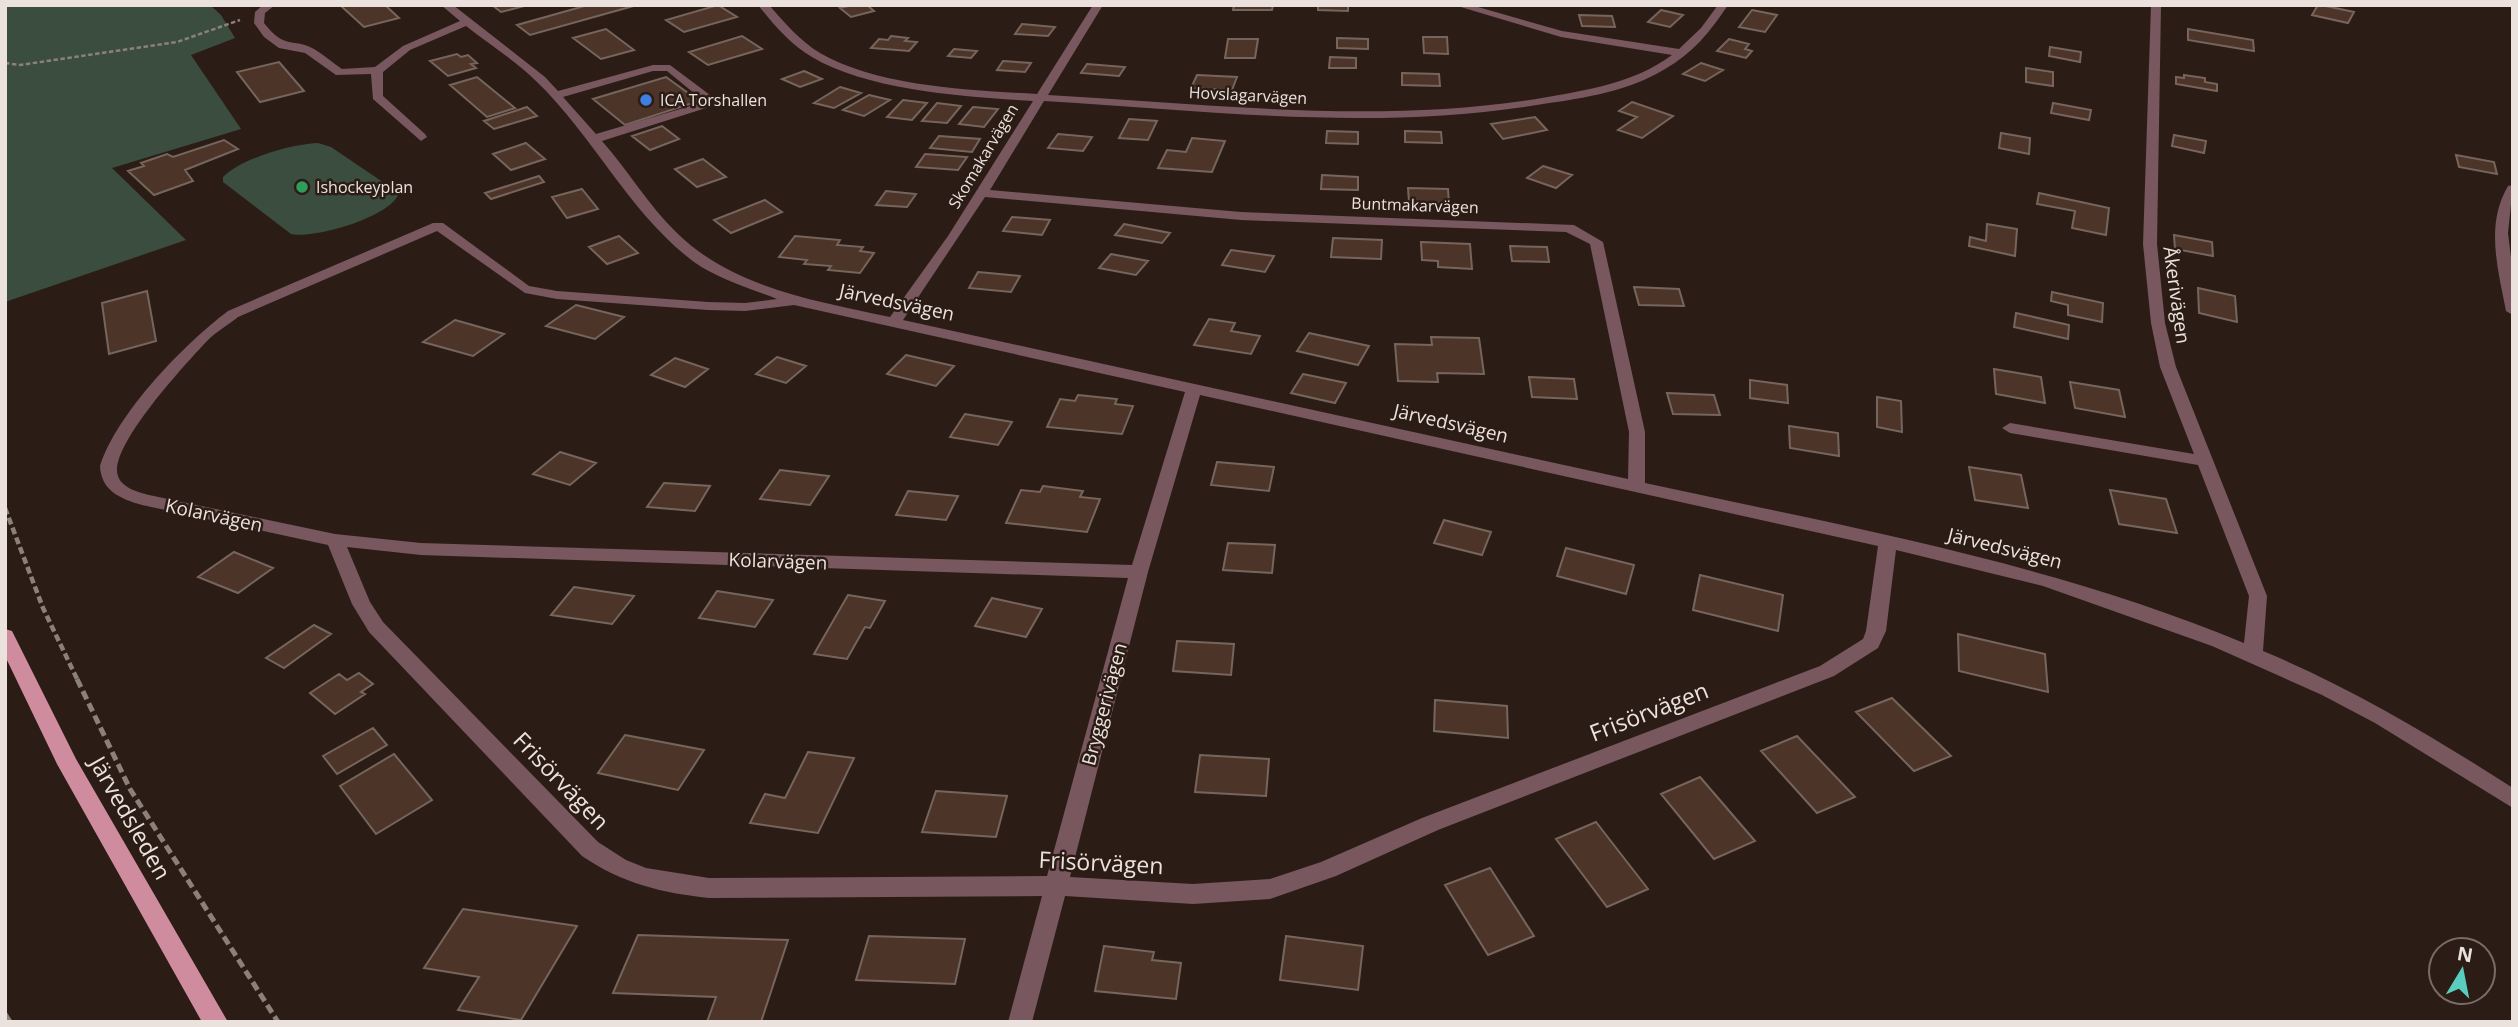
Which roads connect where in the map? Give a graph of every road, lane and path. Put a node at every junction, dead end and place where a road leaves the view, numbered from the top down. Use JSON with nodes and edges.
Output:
{"nodes":[{"id":1,"x":446,"y":5,"type":"edge"},
{"id":2,"x":763,"y":5,"type":"edge"},
{"id":3,"x":1098,"y":5,"type":"edge"},
{"id":4,"x":1459,"y":5,"type":"edge"},
{"id":5,"x":1723,"y":5,"type":"edge"},
{"id":6,"x":2156,"y":5,"type":"edge"},
{"id":7,"x":265,"y":9,"type":"edge"},
{"id":8,"x":468,"y":22,"type":"junction"},
{"id":9,"x":1682,"y":53,"type":"junction"},
{"id":10,"x":5,"y":63,"type":"edge"},
{"id":11,"x":378,"y":70,"type":"junction"},
{"id":12,"x":556,"y":96,"type":"junction"},
{"id":13,"x":1040,"y":97,"type":"junction"},
{"id":14,"x":421,"y":137,"type":"dead end"},
{"id":15,"x":594,"y":139,"type":"junction"},
{"id":16,"x":2513,"y":188,"type":"edge"},
{"id":17,"x":982,"y":193,"type":"junction"},
{"id":18,"x":796,"y":301,"type":"junction"},
{"id":19,"x":2513,"y":311,"type":"edge"},
{"id":20,"x":893,"y":323,"type":"junction"},
{"id":21,"x":1194,"y":387,"type":"junction"},
{"id":22,"x":2010,"y":428,"type":"dead end"},
{"id":23,"x":2206,"y":461,"type":"junction"},
{"id":24,"x":1636,"y":485,"type":"junction"},
{"id":25,"x":5,"y":508,"type":"edge"},
{"id":26,"x":335,"y":540,"type":"junction"},
{"id":27,"x":1888,"y":542,"type":"junction"},
{"id":28,"x":1139,"y":572,"type":"junction"},
{"id":29,"x":5,"y":636,"type":"edge"},
{"id":30,"x":2253,"y":656,"type":"junction"},
{"id":31,"x":2513,"y":799,"type":"edge"},
{"id":32,"x":1057,"y":886,"type":"junction"},
{"id":33,"x":5,"y":1014,"type":"edge"},
{"id":34,"x":10,"y":1022,"type":"edge"},
{"id":35,"x":215,"y":1022,"type":"edge"},
{"id":36,"x":278,"y":1022,"type":"edge"},
{"id":37,"x":1020,"y":1022,"type":"edge"}],
"edges":[{"from":1,"to":8,"type":"street","name":"Järvedsvägen"},
{"from":2,"to":13,"type":"street","name":"Hovslagarvägen"},
{"from":3,"to":13,"type":"street","name":"Skomakarvägen"},
{"from":4,"to":9,"type":"street"},
{"from":5,"to":9,"type":"street","name":"Hovslagarvägen"},
{"from":6,"to":23,"type":"street","name":"Åkerivägen"},
{"from":7,"to":10,"type":"path"},
{"from":7,"to":11,"type":"street"},
{"from":8,"to":11,"type":"street"},
{"from":8,"to":12,"type":"street","name":"Järvedsvägen"},
{"from":9,"to":13,"type":"street","name":"Hovslagarvägen"},
{"from":11,"to":14,"type":"street"},
{"from":12,"to":15,"type":"street","name":"Järvedsvägen"},
{"from":12,"to":15,"type":"street"},
{"from":13,"to":17,"type":"street","name":"Skomakarvägen"},
{"from":15,"to":18,"type":"street","name":"Järvedsvägen"},
{"from":16,"to":19,"type":"street"},
{"from":17,"to":20,"type":"street","name":"Skomakarvägen"},
{"from":17,"to":24,"type":"street","name":"Buntmakarvägen"},
{"from":18,"to":20,"type":"street","name":"Järvedsvägen"},
{"from":18,"to":26,"type":"street","name":"Kolarvägen"},
{"from":20,"to":21,"type":"street","name":"Järvedsvägen"},
{"from":21,"to":24,"type":"street","name":"Järvedsvägen"},
{"from":21,"to":28,"type":"street","name":"Bryggerivägen"},
{"from":22,"to":23,"type":"street"},
{"from":23,"to":30,"type":"street","name":"Åkerivägen"},
{"from":24,"to":27,"type":"street","name":"Järvedsvägen"},
{"from":25,"to":36,"type":"path"},
{"from":26,"to":28,"type":"street","name":"Kolarvägen"},
{"from":26,"to":32,"type":"street","name":"Frisörvägen"},
{"from":27,"to":30,"type":"street","name":"Järvedsvägen"},
{"from":27,"to":32,"type":"street","name":"Frisörvägen"},
{"from":28,"to":32,"type":"street","name":"Bryggerivägen"},
{"from":29,"to":35,"type":"main road","name":"Järvedsleden"},
{"from":30,"to":31,"type":"street","name":"Järvedsvägen"},
{"from":32,"to":37,"type":"street","name":"Bryggerivägen"},
{"from":33,"to":34,"type":"path"}]}
